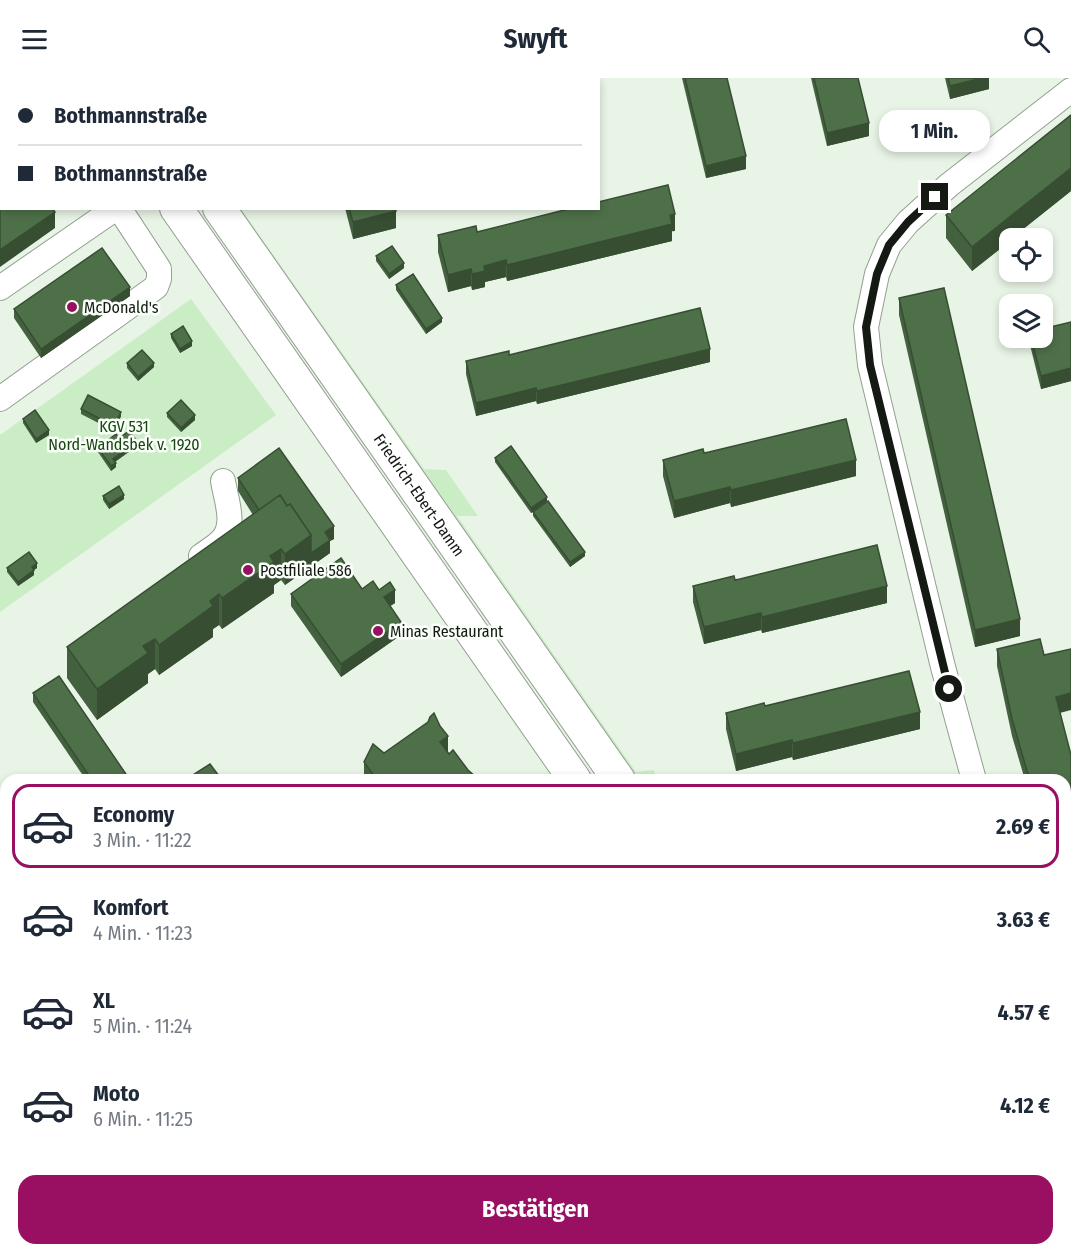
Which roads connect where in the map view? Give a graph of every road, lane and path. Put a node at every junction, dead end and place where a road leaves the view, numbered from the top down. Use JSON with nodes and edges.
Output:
{"nodes":[{"id":1,"x":1071,"y":90,"type":"edge"},
{"id":2,"x":114,"y":210,"type":"edge"},
{"id":3,"x":118,"y":210,"type":"edge"},
{"id":4,"x":177,"y":210,"type":"edge"},
{"id":5,"x":220,"y":210,"type":"edge"},
{"id":6,"x":0,"y":288,"type":"edge"},
{"id":7,"x":0,"y":399,"type":"edge"},
{"id":8,"x":223,"y":481,"type":"dead end"},
{"id":9,"x":186,"y":567,"type":"edge"},
{"id":10,"x":571,"y":774,"type":"edge"},
{"id":11,"x":615,"y":774,"type":"edge"},
{"id":12,"x":972,"y":774,"type":"edge"}],
"edges":[{"from":1,"to":12,"type":"street"},
{"from":2,"to":6,"type":"street"},
{"from":3,"to":7,"type":"street"},
{"from":4,"to":10,"type":"main road"},
{"from":5,"to":11,"type":"main road","name":"Friedrich-Ebert-Damm"},
{"from":8,"to":9,"type":"street"}]}
